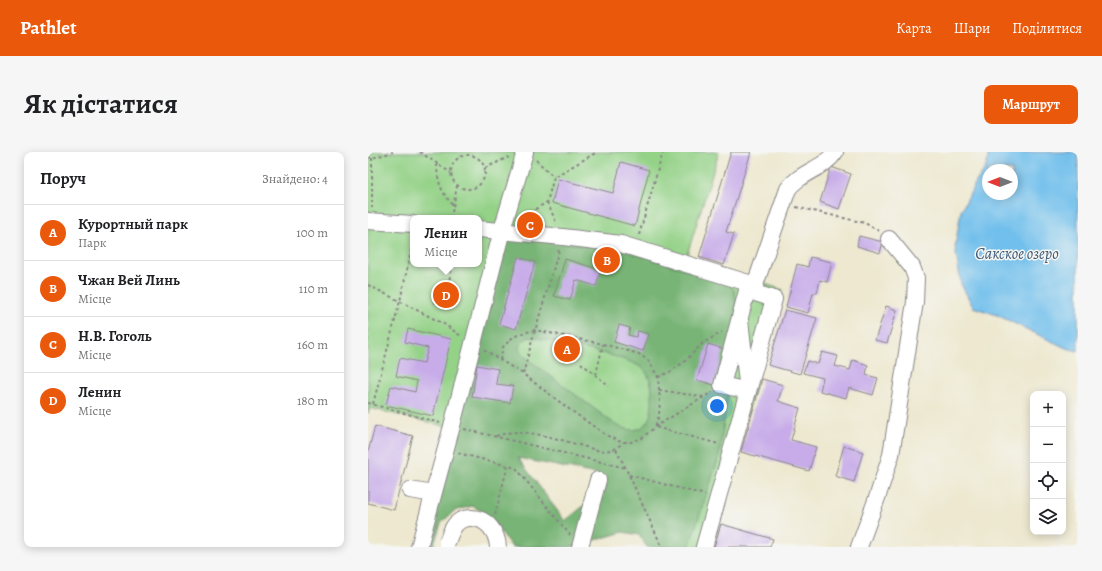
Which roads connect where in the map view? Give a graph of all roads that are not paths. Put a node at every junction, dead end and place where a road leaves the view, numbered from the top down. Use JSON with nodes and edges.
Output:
{"nodes":[{"id":1,"x":834,"y":152,"type":"edge"},
{"id":2,"x":523,"y":155,"type":"edge"},
{"id":3,"x":370,"y":221,"type":"edge"},
{"id":4,"x":410,"y":224,"type":"edge"},
{"id":5,"x":482,"y":229,"type":"edge"},
{"id":6,"x":502,"y":230,"type":"junction"},
{"id":7,"x":889,"y":239,"type":"road end"},
{"id":8,"x":752,"y":284,"type":"junction"},
{"id":9,"x":740,"y":320,"type":"junction"},
{"id":10,"x":748,"y":391,"type":"junction"},
{"id":11,"x":598,"y":480,"type":"dead end"},
{"id":12,"x":410,"y":490,"type":"dead end"},
{"id":13,"x":433,"y":494,"type":"junction"},
{"id":14,"x":447,"y":545,"type":"edge"},
{"id":15,"x":419,"y":547,"type":"edge"},
{"id":16,"x":498,"y":547,"type":"edge"},
{"id":17,"x":580,"y":547,"type":"edge"},
{"id":18,"x":704,"y":547,"type":"edge"},
{"id":19,"x":859,"y":547,"type":"edge"}],
"edges":[{"from":1,"to":8,"type":"lane"},
{"from":2,"to":6,"type":"lane"},
{"from":3,"to":4,"type":"lane"},
{"from":5,"to":6,"type":"lane"},
{"from":6,"to":8,"type":"lane"},
{"from":6,"to":13,"type":"lane"},
{"from":7,"to":19,"type":"lane"},
{"from":8,"to":9,"type":"lane"},
{"from":8,"to":10,"type":"lane"},
{"from":9,"to":10,"type":"lane"},
{"from":9,"to":10,"type":"lane"},
{"from":10,"to":18,"type":"lane"},
{"from":11,"to":17,"type":"lane"},
{"from":12,"to":13,"type":"lane"},
{"from":13,"to":15,"type":"lane"},
{"from":14,"to":16,"type":"lane","bridge":true}]}
